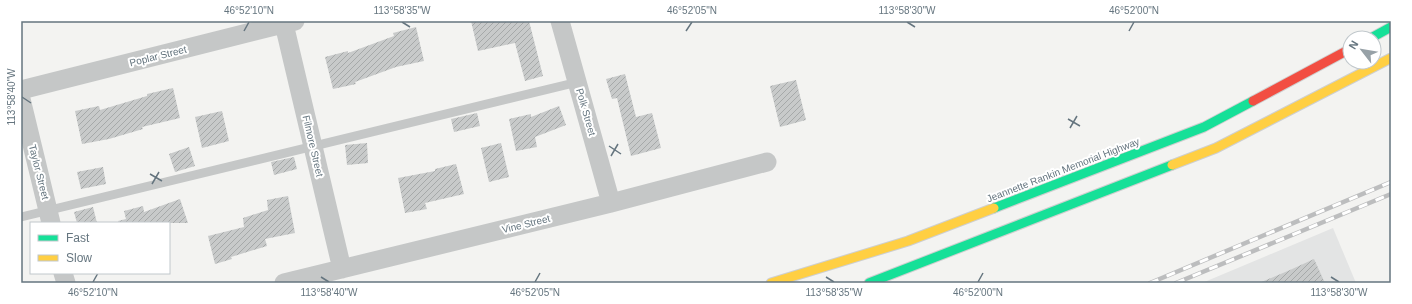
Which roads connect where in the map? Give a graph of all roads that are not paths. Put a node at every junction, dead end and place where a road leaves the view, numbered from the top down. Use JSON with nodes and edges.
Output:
{"nodes":[{"id":1,"x":560,"y":21,"type":"edge"},
{"id":2,"x":287,"y":22,"type":"edge"},
{"id":3,"x":1391,"y":27,"type":"edge"},
{"id":4,"x":1382,"y":32,"type":"edge"},
{"id":5,"x":1342,"y":53,"type":"edge"},
{"id":6,"x":1391,"y":58,"type":"edge"},
{"id":7,"x":578,"y":82,"type":"junction"},
{"id":8,"x":21,"y":90,"type":"edge"},
{"id":9,"x":21,"y":99,"type":"edge"},
{"id":10,"x":313,"y":146,"type":"junction"},
{"id":11,"x":767,"y":162,"type":"dead end"},
{"id":12,"x":611,"y":203,"type":"junction"},
{"id":13,"x":21,"y":217,"type":"edge"},
{"id":14,"x":49,"y":217,"type":"edge"},
{"id":15,"x":342,"y":269,"type":"junction"},
{"id":16,"x":284,"y":283,"type":"edge"},
{"id":17,"x":771,"y":283,"type":"edge"},
{"id":18,"x":869,"y":283,"type":"edge"}],
"edges":[{"from":1,"to":7,"type":"street","name":"Polk Street"},
{"from":2,"to":8,"type":"street","name":"Poplar Street"},
{"from":2,"to":10,"type":"street","name":"Filmore Street"},
{"from":3,"to":4,"type":"highway"},
{"from":5,"to":17,"type":"highway","name":"Jeannette Rankin Memorial Highway"},
{"from":6,"to":18,"type":"highway"},
{"from":7,"to":10,"type":"lane"},
{"from":7,"to":12,"type":"street","name":"Polk Street"},
{"from":9,"to":14,"type":"street","name":"Taylor Street"},
{"from":10,"to":14,"type":"lane"},
{"from":10,"to":15,"type":"street","name":"Filmore Street"},
{"from":11,"to":12,"type":"street","name":"Vine Street"},
{"from":12,"to":15,"type":"street","name":"Vine Street"},
{"from":13,"to":14,"type":"lane"},
{"from":15,"to":16,"type":"street","name":"Vine Street"}]}
